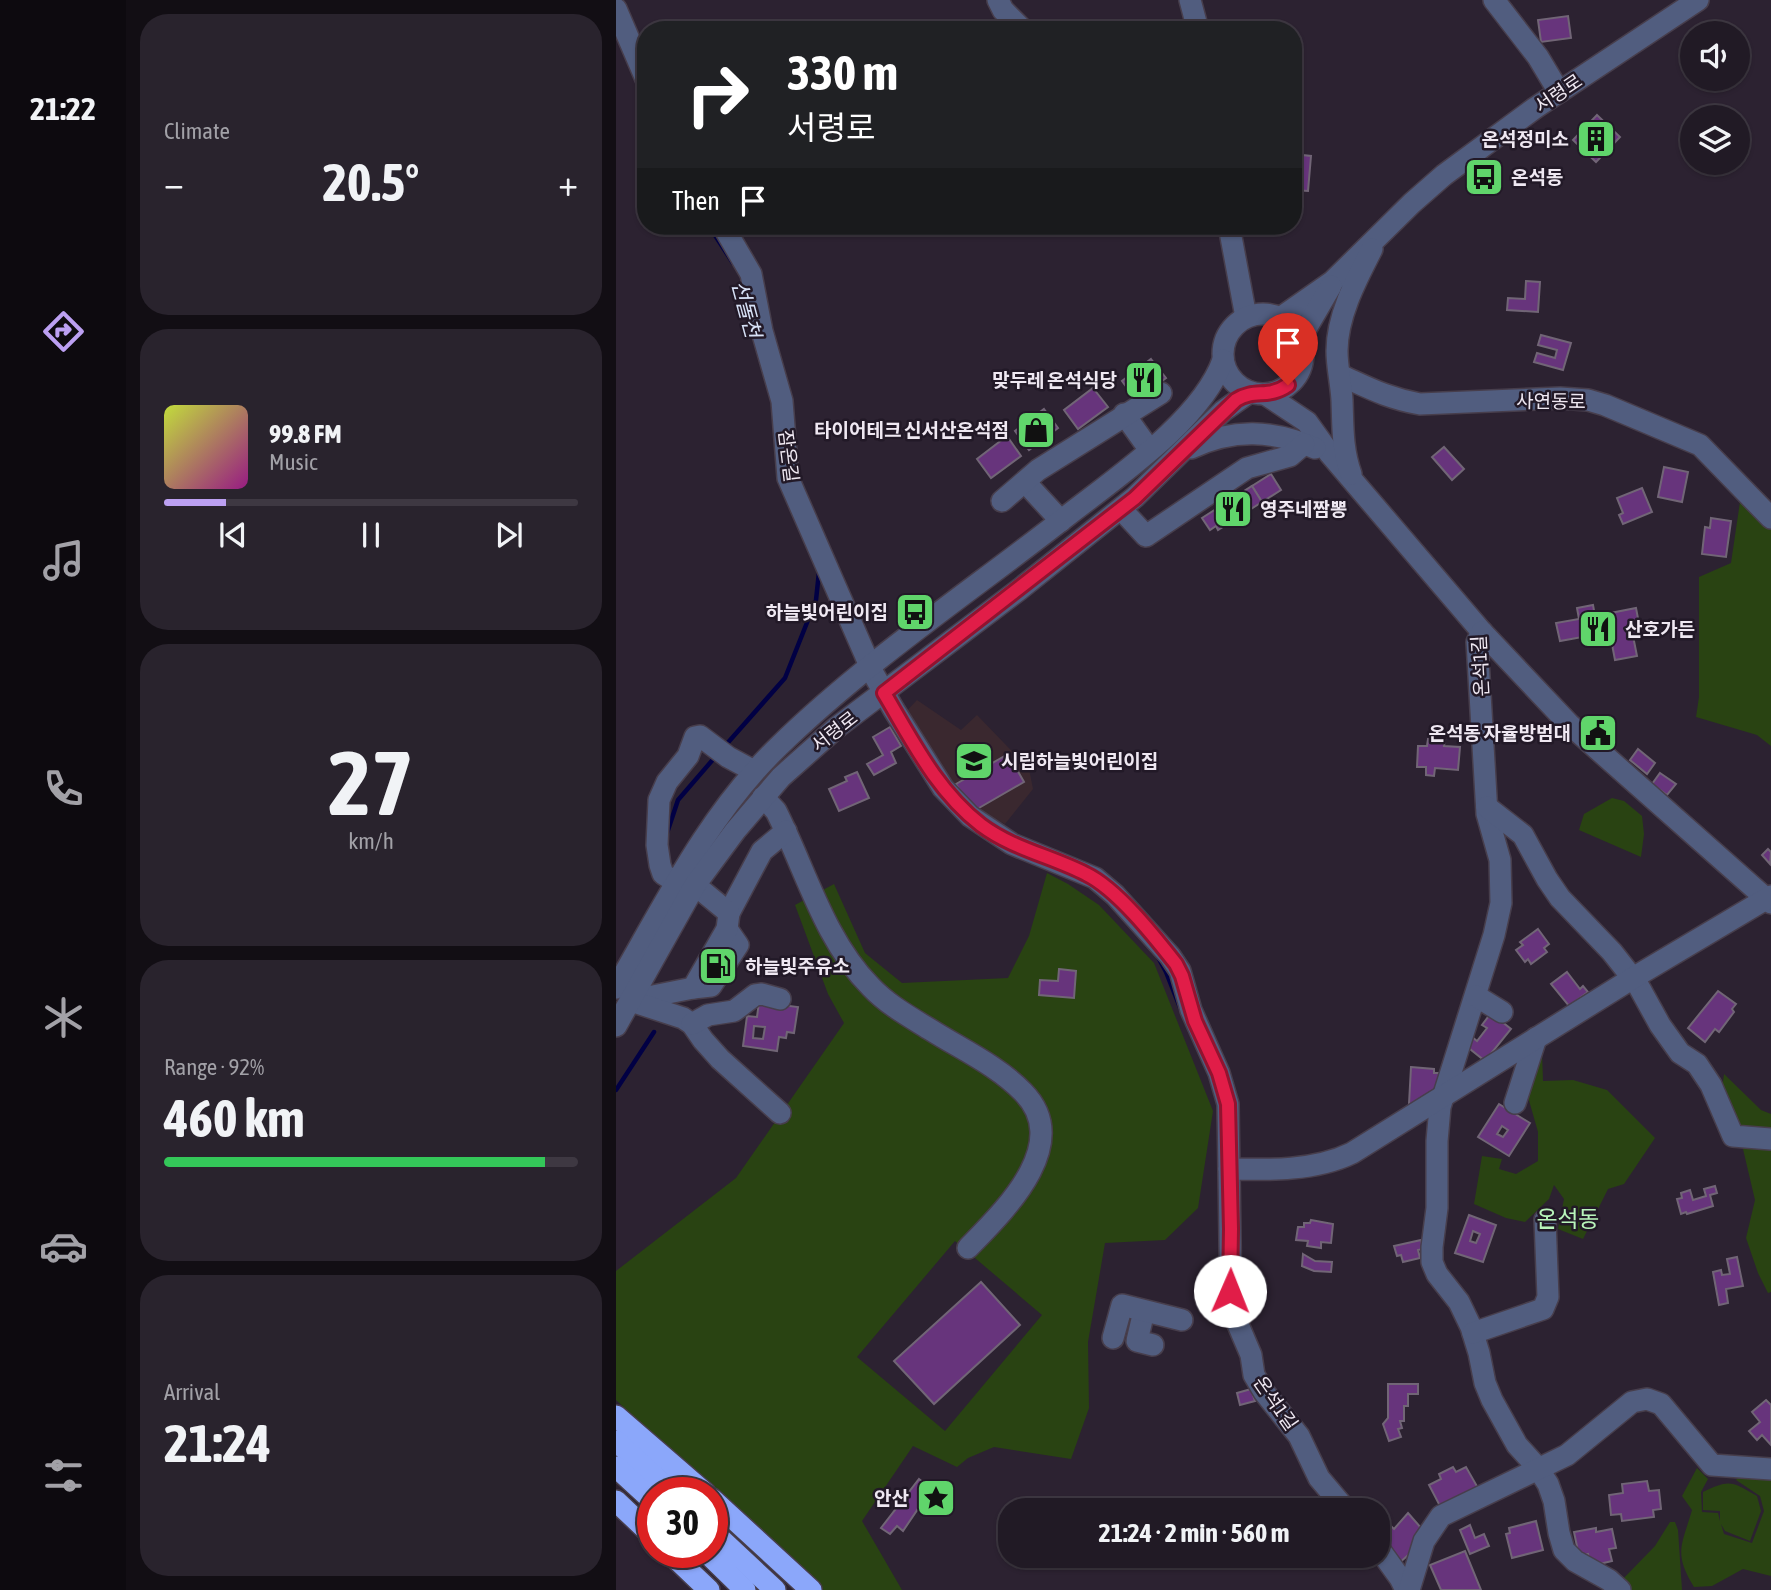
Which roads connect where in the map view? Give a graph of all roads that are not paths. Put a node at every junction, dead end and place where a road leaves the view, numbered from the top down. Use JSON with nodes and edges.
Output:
{"nodes":[{"id":1,"x":998,"y":0,"type":"edge"},
{"id":2,"x":1190,"y":0,"type":"edge"},
{"id":3,"x":1494,"y":0,"type":"edge"},
{"id":4,"x":1698,"y":0,"type":"edge"},
{"id":5,"x":616,"y":9,"type":"edge"},
{"id":6,"x":1014,"y":21,"type":"edge"},
{"id":7,"x":1196,"y":21,"type":"edge"},
{"id":8,"x":637,"y":58,"type":"edge"},
{"id":9,"x":1559,"y":92,"type":"junction"},
{"id":10,"x":1382,"y":232,"type":"junction"},
{"id":11,"x":728,"y":235,"type":"edge"},
{"id":12,"x":1231,"y":235,"type":"edge"},
{"id":13,"x":1333,"y":281,"type":"junction"},
{"id":14,"x":1247,"y":317,"type":"junction"},
{"id":15,"x":1280,"y":318,"type":"junction"},
{"id":16,"x":1300,"y":339,"type":"junction"},
{"id":17,"x":1223,"y":360,"type":"junction"},
{"id":18,"x":1340,"y":375,"type":"junction"},
{"id":19,"x":1296,"y":376,"type":"junction"},
{"id":20,"x":1161,"y":393,"type":"dead end"},
{"id":21,"x":1257,"y":393,"type":"junction"},
{"id":22,"x":1124,"y":414,"type":"junction"},
{"id":23,"x":1307,"y":422,"type":"junction"},
{"id":24,"x":1304,"y":444,"type":"junction"},
{"id":25,"x":1149,"y":449,"type":"junction"},
{"id":26,"x":1181,"y":452,"type":"junction"},
{"id":27,"x":1330,"y":454,"type":"junction"},
{"id":28,"x":1024,"y":482,"type":"junction"},
{"id":29,"x":1356,"y":486,"type":"junction"},
{"id":30,"x":1002,"y":501,"type":"dead end"},
{"id":31,"x":1121,"y":509,"type":"junction"},
{"id":32,"x":1771,"y":518,"type":"edge"},
{"id":33,"x":1061,"y":521,"type":"junction"},
{"id":34,"x":947,"y":609,"type":"junction"},
{"id":35,"x":965,"y":631,"type":"junction"},
{"id":36,"x":1482,"y":632,"type":"junction"},
{"id":37,"x":877,"y":680,"type":"junction"},
{"id":38,"x":813,"y":714,"type":"junction"},
{"id":39,"x":831,"y":733,"type":"junction"},
{"id":40,"x":746,"y":767,"type":"junction"},
{"id":41,"x":763,"y":797,"type":"junction"},
{"id":42,"x":1487,"y":807,"type":"junction"},
{"id":43,"x":786,"y":831,"type":"junction"},
{"id":44,"x":686,"y":884,"type":"junction"},
{"id":45,"x":1769,"y":899,"type":"edge"},
{"id":46,"x":728,"y":921,"type":"junction"},
{"id":47,"x":1633,"y":978,"type":"junction"},
{"id":48,"x":624,"y":994,"type":"edge"},
{"id":49,"x":1476,"y":996,"type":"junction"},
{"id":50,"x":780,"y":999,"type":"dead end"},
{"id":51,"x":1502,"y":1012,"type":"dead end"},
{"id":52,"x":692,"y":1024,"type":"junction"},
{"id":53,"x":616,"y":1026,"type":"edge"},
{"id":54,"x":1536,"y":1038,"type":"junction"},
{"id":55,"x":1443,"y":1096,"type":"junction"},
{"id":56,"x":1516,"y":1103,"type":"dead end"},
{"id":57,"x":780,"y":1112,"type":"dead end"},
{"id":58,"x":1771,"y":1139,"type":"edge"},
{"id":59,"x":1229,"y":1169,"type":"junction"},
{"id":60,"x":1545,"y":1220,"type":"dead end"},
{"id":61,"x":968,"y":1248,"type":"dead end"},
{"id":62,"x":1144,"y":1311,"type":"junction"},
{"id":63,"x":1182,"y":1320,"type":"dead end"},
{"id":64,"x":1473,"y":1333,"type":"junction"},
{"id":65,"x":1113,"y":1338,"type":"dead end"},
{"id":66,"x":1153,"y":1345,"type":"dead end"},
{"id":67,"x":616,"y":1416,"type":"edge"},
{"id":68,"x":616,"y":1441,"type":"edge"},
{"id":69,"x":616,"y":1467,"type":"edge"},
{"id":70,"x":1537,"y":1467,"type":"junction"},
{"id":71,"x":1771,"y":1469,"type":"edge"},
{"id":72,"x":655,"y":1477,"type":"edge"},
{"id":73,"x":687,"y":1477,"type":"edge"},
{"id":74,"x":637,"y":1486,"type":"edge"},
{"id":75,"x":1336,"y":1498,"type":"edge"},
{"id":76,"x":616,"y":1501,"type":"edge"},
{"id":77,"x":728,"y":1514,"type":"edge"},
{"id":78,"x":637,"y":1521,"type":"edge"},
{"id":79,"x":728,"y":1546,"type":"edge"},
{"id":80,"x":1390,"y":1563,"type":"edge"},
{"id":81,"x":686,"y":1568,"type":"edge"},
{"id":82,"x":722,"y":1568,"type":"edge"},
{"id":83,"x":709,"y":1590,"type":"edge"},
{"id":84,"x":745,"y":1590,"type":"edge"},
{"id":85,"x":775,"y":1590,"type":"edge"},
{"id":86,"x":811,"y":1590,"type":"edge"},
{"id":87,"x":1407,"y":1590,"type":"edge"},
{"id":88,"x":1619,"y":1590,"type":"edge"}],
"edges":[{"from":1,"to":6,"type":"street"},
{"from":2,"to":7,"type":"street"},
{"from":3,"to":9,"type":"street"},
{"from":4,"to":9,"type":"street","name":"서령로"},
{"from":5,"to":8,"type":"street"},
{"from":9,"to":10,"type":"street","name":"서령로"},
{"from":10,"to":13,"type":"street","name":"서령로"},
{"from":10,"to":18,"type":"street"},
{"from":11,"to":37,"type":"street","name":"잠온길"},
{"from":12,"to":14,"type":"street"},
{"from":13,"to":15,"type":"street","name":"서령로"},
{"from":13,"to":16,"type":"street","name":"서령로"},
{"from":14,"to":15,"type":"street"},
{"from":14,"to":17,"type":"street","name":"서령로"},
{"from":15,"to":16,"type":"street"},
{"from":16,"to":19,"type":"street","name":"서령로"},
{"from":17,"to":21,"type":"street"},
{"from":17,"to":25,"type":"street","name":"서령로"},
{"from":18,"to":29,"type":"street"},
{"from":18,"to":32,"type":"street","name":"사연동로"},
{"from":19,"to":21,"type":"street","name":"서령로"},
{"from":19,"to":23,"type":"street"},
{"from":20,"to":22,"type":"street"},
{"from":21,"to":23,"type":"street"},
{"from":21,"to":26,"type":"street","name":"서령로"},
{"from":22,"to":25,"type":"street"},
{"from":22,"to":28,"type":"street"},
{"from":23,"to":27,"type":"street","name":"온석1길"},
{"from":24,"to":26,"type":"street"},
{"from":24,"to":27,"type":"street"},
{"from":24,"to":31,"type":"street"},
{"from":25,"to":33,"type":"street","name":"서령로"},
{"from":26,"to":31,"type":"street","name":"서령로"},
{"from":27,"to":29,"type":"street","name":"온석1길"},
{"from":28,"to":30,"type":"street"},
{"from":28,"to":33,"type":"street"},
{"from":29,"to":36,"type":"street","name":"온석1길"},
{"from":31,"to":35,"type":"street","name":"서령로"},
{"from":33,"to":34,"type":"street","name":"서령로"},
{"from":34,"to":35,"type":"street"},
{"from":34,"to":37,"type":"street","name":"서령로"},
{"from":35,"to":37,"type":"street","name":"서령로"},
{"from":36,"to":42,"type":"street","name":"온석1길"},
{"from":36,"to":45,"type":"street"},
{"from":37,"to":38,"type":"street","name":"서령로"},
{"from":37,"to":39,"type":"street","name":"서령로"},
{"from":37,"to":59,"type":"street","name":"온석1길"},
{"from":38,"to":39,"type":"street"},
{"from":38,"to":40,"type":"street","name":"서령로"},
{"from":39,"to":41,"type":"street","name":"서령로"},
{"from":40,"to":44,"type":"street","name":"서령로"},
{"from":40,"to":44,"type":"street"},
{"from":41,"to":43,"type":"street"},
{"from":41,"to":44,"type":"street","name":"서령로"},
{"from":42,"to":47,"type":"street"},
{"from":42,"to":49,"type":"street","name":"온석1길"},
{"from":43,"to":46,"type":"street"},
{"from":43,"to":61,"type":"street"},
{"from":44,"to":46,"type":"street"},
{"from":44,"to":48,"type":"street","name":"서령로"},
{"from":45,"to":47,"type":"street"},
{"from":46,"to":48,"type":"street"},
{"from":47,"to":54,"type":"street"},
{"from":47,"to":58,"type":"street"},
{"from":48,"to":52,"type":"street"},
{"from":48,"to":53,"type":"street","name":"서령로"},
{"from":49,"to":51,"type":"street"},
{"from":49,"to":55,"type":"street","name":"온석1길"},
{"from":50,"to":52,"type":"street"},
{"from":52,"to":57,"type":"street"},
{"from":54,"to":55,"type":"street"},
{"from":54,"to":56,"type":"street"},
{"from":55,"to":59,"type":"street"},
{"from":55,"to":64,"type":"street","name":"온석1길"},
{"from":59,"to":75,"type":"street","name":"온석1길"},
{"from":60,"to":64,"type":"street"},
{"from":62,"to":63,"type":"street"},
{"from":62,"to":65,"type":"street"},
{"from":62,"to":66,"type":"street"},
{"from":64,"to":70,"type":"street","name":"온석1길"},
{"from":67,"to":73,"type":"highway"},
{"from":68,"to":72,"type":"highway"},
{"from":69,"to":74,"type":"highway"},
{"from":70,"to":71,"type":"street"},
{"from":70,"to":87,"type":"street"},
{"from":70,"to":88,"type":"street","name":"온석1길"},
{"from":76,"to":78,"type":"highway"},
{"from":77,"to":86,"type":"highway"},
{"from":79,"to":85,"type":"highway"},
{"from":80,"to":87,"type":"street"},
{"from":81,"to":83,"type":"highway"},
{"from":82,"to":84,"type":"highway"}]}
